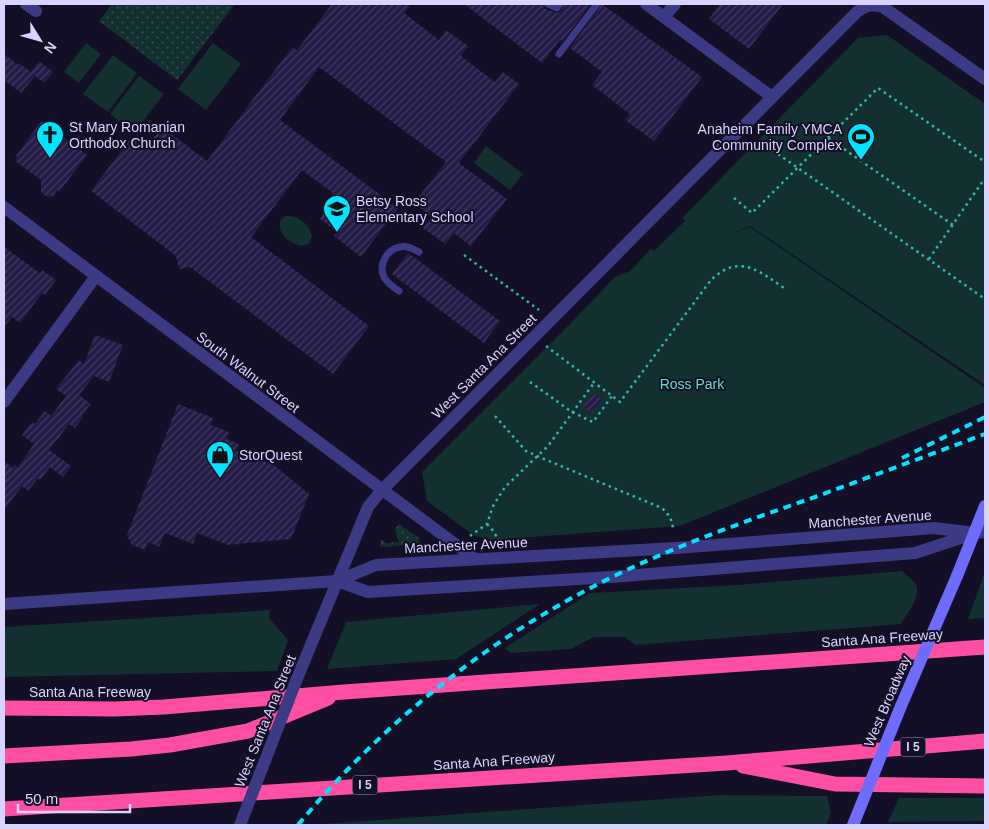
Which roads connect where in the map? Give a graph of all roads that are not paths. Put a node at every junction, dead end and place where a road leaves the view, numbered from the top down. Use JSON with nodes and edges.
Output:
{"nodes":[{"id":1,"x":548,"y":4,"type":"edge"},
{"id":2,"x":560,"y":4,"type":"edge"},
{"id":3,"x":596,"y":4,"type":"edge"},
{"id":4,"x":646,"y":4,"type":"edge"},
{"id":5,"x":675,"y":4,"type":"edge"},
{"id":6,"x":664,"y":17,"type":"junction"},
{"id":7,"x":560,"y":54,"type":"dead end"},
{"id":8,"x":985,"y":79,"type":"edge"},
{"id":9,"x":772,"y":97,"type":"junction"},
{"id":10,"x":4,"y":208,"type":"edge"},
{"id":11,"x":418,"y":252,"type":"dead end"},
{"id":12,"x":96,"y":276,"type":"junction"},
{"id":13,"x":399,"y":291,"type":"dead end"},
{"id":14,"x":4,"y":402,"type":"edge"},
{"id":15,"x":382,"y":490,"type":"junction"},
{"id":16,"x":985,"y":506,"type":"edge"},
{"id":17,"x":980,"y":533,"type":"edge"},
{"id":18,"x":475,"y":559,"type":"junction"},
{"id":19,"x":337,"y":581,"type":"junction"},
{"id":20,"x":4,"y":604,"type":"edge"},
{"id":21,"x":985,"y":647,"type":"edge"},
{"id":22,"x":344,"y":692,"type":"junction"},
{"id":23,"x":4,"y":708,"type":"edge"},
{"id":24,"x":985,"y":741,"type":"edge"},
{"id":25,"x":4,"y":756,"type":"edge"},
{"id":26,"x":727,"y":763,"type":"junction"},
{"id":27,"x":985,"y":786,"type":"edge"},
{"id":28,"x":4,"y":809,"type":"edge"},
{"id":29,"x":240,"y":825,"type":"edge"},
{"id":30,"x":853,"y":825,"type":"edge"}],
"edges":[{"from":1,"to":2,"type":"lane"},
{"from":3,"to":7,"type":"lane"},
{"from":4,"to":6,"type":"street"},
{"from":5,"to":6,"type":"street"},
{"from":6,"to":9,"type":"street"},
{"from":8,"to":9,"type":"street","name":"West Santa Ana Street"},
{"from":9,"to":15,"type":"street","name":"West Santa Ana Street"},
{"from":10,"to":12,"type":"street","name":"South Walnut Street"},
{"from":11,"to":13,"type":"lane"},
{"from":12,"to":14,"type":"street"},
{"from":12,"to":15,"type":"street","name":"South Walnut Street"},
{"from":15,"to":18,"type":"street","name":"South Walnut Street"},
{"from":15,"to":19,"type":"street","name":"West Santa Ana Street"},
{"from":16,"to":17,"type":"main road","name":"West Broadway"},
{"from":17,"to":18,"type":"street","name":"Manchester Avenue"},
{"from":17,"to":19,"type":"street","name":"Manchester Avenue"},
{"from":17,"to":30,"type":"main road","name":"West Broadway","bridge":true},
{"from":18,"to":19,"type":"street","name":"Manchester Avenue"},
{"from":19,"to":20,"type":"street","name":"Manchester Avenue"},
{"from":19,"to":29,"type":"street","name":"West Santa Ana Street","bridge":true},
{"from":21,"to":22,"type":"highway","name":"Santa Ana Freeway"},
{"from":22,"to":23,"type":"highway","name":"Santa Ana Freeway"},
{"from":22,"to":25,"type":"highway"},
{"from":24,"to":26,"type":"highway","name":"Santa Ana Freeway","number":"I 5"},
{"from":26,"to":27,"type":"highway"},
{"from":26,"to":28,"type":"highway","name":"Santa Ana Freeway","number":"I 5"}]}
